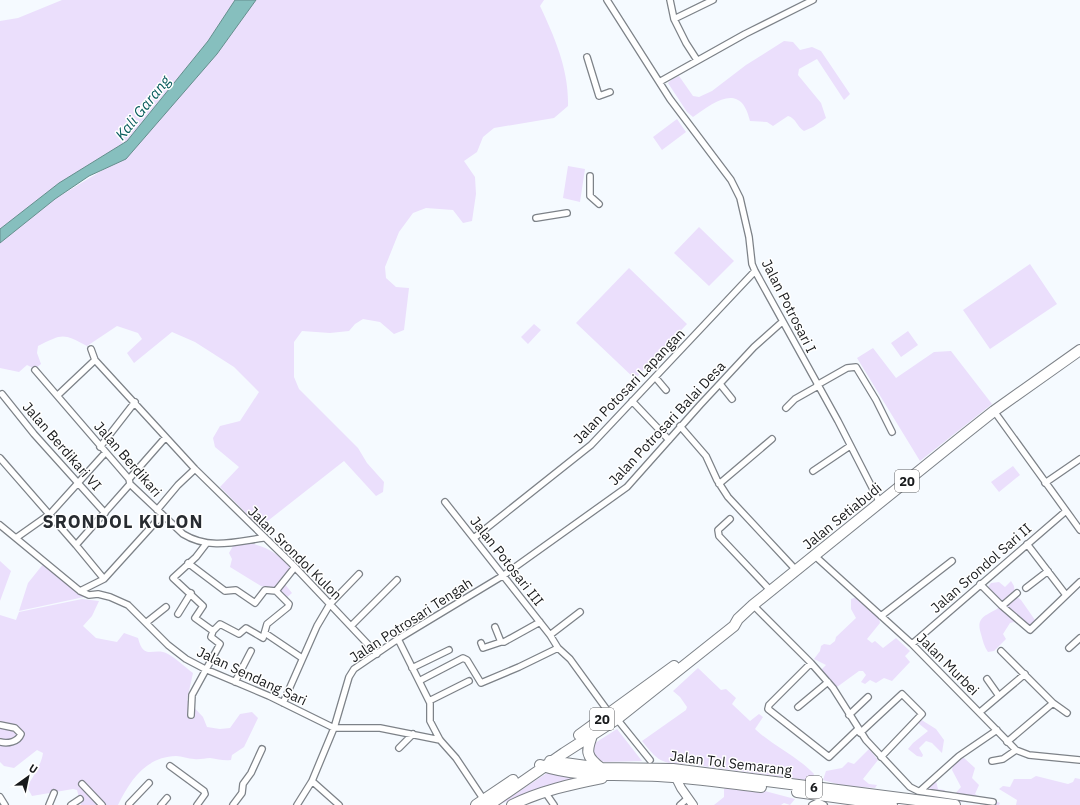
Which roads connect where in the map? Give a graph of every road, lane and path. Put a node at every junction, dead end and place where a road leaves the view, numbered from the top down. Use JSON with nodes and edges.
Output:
{"nodes":[{"id":1,"x":607,"y":0,"type":"edge"},
{"id":2,"x":670,"y":0,"type":"edge"},
{"id":3,"x":713,"y":0,"type":"edge"},
{"id":4,"x":813,"y":0,"type":"edge"},
{"id":5,"x":674,"y":18,"type":"junction"},
{"id":6,"x":587,"y":57,"type":"dead end"},
{"id":7,"x":697,"y":60,"type":"junction"},
{"id":8,"x":661,"y":81,"type":"junction"},
{"id":9,"x":610,"y":92,"type":"dead end"},
{"id":10,"x":590,"y":176,"type":"dead end"},
{"id":11,"x":599,"y":204,"type":"dead end"},
{"id":12,"x":567,"y":214,"type":"dead end"},
{"id":13,"x":536,"y":218,"type":"dead end"},
{"id":14,"x":756,"y":271,"type":"junction"},
{"id":15,"x":782,"y":322,"type":"junction"},
{"id":16,"x":91,"y":349,"type":"dead end"},
{"id":17,"x":1080,"y":350,"type":"edge"},
{"id":18,"x":95,"y":360,"type":"junction"},
{"id":19,"x":35,"y":370,"type":"dead end"},
{"id":20,"x":654,"y":378,"type":"junction"},
{"id":21,"x":720,"y":384,"type":"junction"},
{"id":22,"x":818,"y":386,"type":"junction"},
{"id":23,"x":666,"y":390,"type":"dead end"},
{"id":24,"x":2,"y":394,"type":"dead end"},
{"id":25,"x":58,"y":395,"type":"junction"},
{"id":26,"x":732,"y":399,"type":"dead end"},
{"id":27,"x":632,"y":401,"type":"junction"},
{"id":28,"x":135,"y":402,"type":"junction"},
{"id":29,"x":786,"y":408,"type":"dead end"},
{"id":30,"x":994,"y":411,"type":"junction"},
{"id":31,"x":680,"y":426,"type":"junction"},
{"id":32,"x":892,"y":432,"type":"dead end"},
{"id":33,"x":165,"y":438,"type":"junction"},
{"id":34,"x":772,"y":439,"type":"dead end"},
{"id":35,"x":669,"y":440,"type":"junction"},
{"id":36,"x":850,"y":446,"type":"junction"},
{"id":37,"x":100,"y":447,"type":"junction"},
{"id":38,"x":105,"y":453,"type":"junction"},
{"id":39,"x":0,"y":458,"type":"edge"},
{"id":40,"x":1080,"y":459,"type":"edge"},
{"id":41,"x":195,"y":470,"type":"junction"},
{"id":42,"x":813,"y":471,"type":"dead end"},
{"id":43,"x":129,"y":481,"type":"junction"},
{"id":44,"x":1046,"y":483,"type":"junction"},
{"id":45,"x":77,"y":484,"type":"junction"},
{"id":46,"x":719,"y":484,"type":"junction"},
{"id":47,"x":445,"y":502,"type":"dead end"},
{"id":48,"x":880,"y":503,"type":"junction"},
{"id":49,"x":157,"y":510,"type":"junction"},
{"id":50,"x":1066,"y":512,"type":"junction"},
{"id":51,"x":105,"y":513,"type":"junction"},
{"id":52,"x":50,"y":514,"type":"junction"},
{"id":53,"x":162,"y":516,"type":"junction"},
{"id":54,"x":730,"y":519,"type":"dead end"},
{"id":55,"x":0,"y":525,"type":"edge"},
{"id":56,"x":1080,"y":530,"type":"edge"},
{"id":57,"x":16,"y":538,"type":"junction"},
{"id":58,"x":264,"y":538,"type":"junction"},
{"id":59,"x":474,"y":538,"type":"junction"},
{"id":60,"x":206,"y":544,"type":"junction"},
{"id":61,"x":1027,"y":544,"type":"junction"},
{"id":62,"x":76,"y":545,"type":"junction"},
{"id":63,"x":815,"y":556,"type":"junction"},
{"id":64,"x":952,"y":561,"type":"dead end"},
{"id":65,"x":188,"y":563,"type":"junction"},
{"id":66,"x":295,"y":567,"type":"junction"},
{"id":67,"x":796,"y":570,"type":"junction"},
{"id":68,"x":1048,"y":571,"type":"junction"},
{"id":69,"x":359,"y":574,"type":"dead end"},
{"id":70,"x":504,"y":575,"type":"junction"},
{"id":71,"x":104,"y":579,"type":"junction"},
{"id":72,"x":397,"y":580,"type":"dead end"},
{"id":73,"x":1080,"y":582,"type":"edge"},
{"id":74,"x":980,"y":584,"type":"junction"},
{"id":75,"x":1026,"y":588,"type":"dead end"},
{"id":76,"x":771,"y":590,"type":"junction"},
{"id":77,"x":80,"y":591,"type":"junction"},
{"id":78,"x":276,"y":591,"type":"junction"},
{"id":79,"x":191,"y":593,"type":"junction"},
{"id":80,"x":1017,"y":593,"type":"dead end"},
{"id":81,"x":1066,"y":595,"type":"junction"},
{"id":82,"x":330,"y":604,"type":"junction"},
{"id":83,"x":753,"y":605,"type":"junction"},
{"id":84,"x":1002,"y":606,"type":"junction"},
{"id":85,"x":166,"y":607,"type":"dead end"},
{"id":86,"x":580,"y":612,"type":"dead end"},
{"id":87,"x":178,"y":614,"type":"dead end"},
{"id":88,"x":881,"y":616,"type":"junction"},
{"id":89,"x":147,"y":622,"type":"junction"},
{"id":90,"x":540,"y":622,"type":"junction"},
{"id":91,"x":351,"y":626,"type":"junction"},
{"id":92,"x":495,"y":627,"type":"dead end"},
{"id":93,"x":213,"y":631,"type":"junction"},
{"id":94,"x":265,"y":633,"type":"junction"},
{"id":95,"x":550,"y":635,"type":"junction"},
{"id":96,"x":1080,"y":638,"type":"edge"},
{"id":97,"x":398,"y":639,"type":"junction"},
{"id":98,"x":501,"y":642,"type":"junction"},
{"id":99,"x":912,"y":644,"type":"junction"},
{"id":100,"x":482,"y":646,"type":"dead end"},
{"id":101,"x":558,"y":648,"type":"junction"},
{"id":102,"x":1069,"y":648,"type":"dead end"},
{"id":103,"x":449,"y":650,"type":"dead end"},
{"id":104,"x":250,"y":651,"type":"dead end"},
{"id":105,"x":1001,"y":651,"type":"dead end"},
{"id":106,"x":377,"y":654,"type":"junction"},
{"id":107,"x":302,"y":658,"type":"junction"},
{"id":108,"x":811,"y":663,"type":"junction"},
{"id":109,"x":412,"y":668,"type":"junction"},
{"id":110,"x":204,"y":669,"type":"junction"},
{"id":111,"x":1025,"y":674,"type":"junction"},
{"id":112,"x":987,"y":679,"type":"dead end"},
{"id":113,"x":419,"y":681,"type":"junction"},
{"id":114,"x":469,"y":681,"type":"dead end"},
{"id":115,"x":236,"y":682,"type":"junction"},
{"id":116,"x":828,"y":682,"type":"junction"},
{"id":117,"x":999,"y":696,"type":"junction"},
{"id":118,"x":868,"y":697,"type":"dead end"},
{"id":119,"x":429,"y":701,"type":"junction"},
{"id":120,"x":1054,"y":702,"type":"junction"},
{"id":121,"x":283,"y":703,"type":"junction"},
{"id":122,"x":798,"y":707,"type":"dead end"},
{"id":123,"x":980,"y":712,"type":"junction"},
{"id":124,"x":1067,"y":713,"type":"dead end"},
{"id":125,"x":849,"y":714,"type":"junction"},
{"id":126,"x":191,"y":715,"type":"dead end"},
{"id":127,"x":613,"y":717,"type":"junction"},
{"id":128,"x":0,"y":725,"type":"edge"},
{"id":129,"x":334,"y":728,"type":"junction"},
{"id":130,"x":997,"y":730,"type":"junction"},
{"id":131,"x":859,"y":731,"type":"junction"},
{"id":132,"x":413,"y":734,"type":"junction"},
{"id":133,"x":594,"y":734,"type":"junction"},
{"id":134,"x":440,"y":740,"type":"junction"},
{"id":135,"x":0,"y":742,"type":"edge"},
{"id":136,"x":1007,"y":742,"type":"junction"},
{"id":137,"x":399,"y":748,"type":"dead end"},
{"id":138,"x":262,"y":749,"type":"dead end"},
{"id":139,"x":1016,"y":750,"type":"junction"},
{"id":140,"x":881,"y":757,"type":"junction"},
{"id":141,"x":1079,"y":759,"type":"edge"},
{"id":142,"x":650,"y":760,"type":"dead end"},
{"id":143,"x":992,"y":761,"type":"dead end"},
{"id":144,"x":543,"y":763,"type":"junction"},
{"id":145,"x":170,"y":766,"type":"dead end"},
{"id":146,"x":601,"y":768,"type":"junction"},
{"id":147,"x":674,"y":773,"type":"junction"},
{"id":148,"x":614,"y":776,"type":"junction"},
{"id":149,"x":312,"y":781,"type":"junction"},
{"id":150,"x":149,"y":783,"type":"dead end"},
{"id":151,"x":82,"y":784,"type":"dead end"},
{"id":152,"x":920,"y":791,"type":"junction"},
{"id":153,"x":545,"y":792,"type":"junction"},
{"id":154,"x":54,"y":793,"type":"dead end"},
{"id":155,"x":0,"y":798,"type":"edge"},
{"id":156,"x":167,"y":798,"type":"dead end"},
{"id":157,"x":688,"y":798,"type":"junction"},
{"id":158,"x":80,"y":799,"type":"dead end"},
{"id":159,"x":993,"y":802,"type":"dead end"},
{"id":160,"x":483,"y":803,"type":"edge"},
{"id":161,"x":5,"y":805,"type":"edge"},
{"id":162,"x":49,"y":805,"type":"edge"},
{"id":163,"x":71,"y":805,"type":"edge"},
{"id":164,"x":102,"y":805,"type":"edge"},
{"id":165,"x":129,"y":805,"type":"edge"},
{"id":166,"x":161,"y":805,"type":"edge"},
{"id":167,"x":197,"y":805,"type":"edge"},
{"id":168,"x":233,"y":805,"type":"edge"},
{"id":169,"x":297,"y":805,"type":"edge"},
{"id":170,"x":339,"y":805,"type":"edge"},
{"id":171,"x":512,"y":805,"type":"edge"},
{"id":172,"x":554,"y":805,"type":"edge"},
{"id":173,"x":680,"y":805,"type":"edge"},
{"id":174,"x":693,"y":805,"type":"edge"},
{"id":175,"x":812,"y":805,"type":"edge"},
{"id":176,"x":824,"y":805,"type":"edge"},
{"id":177,"x":892,"y":805,"type":"edge"},
{"id":178,"x":955,"y":805,"type":"edge"}],
"edges":[{"from":1,"to":8,"type":"street","name":"Jalan Potrosari I"},
{"from":2,"to":5,"type":"street"},
{"from":3,"to":5,"type":"street"},
{"from":4,"to":7,"type":"street"},
{"from":5,"to":7,"type":"street"},
{"from":6,"to":9,"type":"street"},
{"from":7,"to":8,"type":"street"},
{"from":8,"to":14,"type":"street","name":"Jalan Potrosari I"},
{"from":10,"to":11,"type":"street"},
{"from":12,"to":13,"type":"street"},
{"from":14,"to":15,"type":"street","name":"Jalan Potrosari I"},
{"from":14,"to":20,"type":"street","name":"Jalan Potosari Lapangan"},
{"from":15,"to":21,"type":"street","name":"Jalan Potrosari Balai Desa"},
{"from":15,"to":22,"type":"street","name":"Jalan Potrosari I"},
{"from":16,"to":18,"type":"street","name":"Jalan Srondol Kulon"},
{"from":17,"to":30,"type":"highway","name":"Jalan Setiabudi","number":"20"},
{"from":18,"to":25,"type":"street"},
{"from":18,"to":28,"type":"street","name":"Jalan Srondol Kulon"},
{"from":19,"to":25,"type":"street","name":"Jalan Berdikari"},
{"from":20,"to":23,"type":"street"},
{"from":20,"to":27,"type":"street","name":"Jalan Potosari Lapangan"},
{"from":21,"to":26,"type":"street"},
{"from":21,"to":31,"type":"street","name":"Jalan Potrosari Balai Desa"},
{"from":22,"to":29,"type":"street"},
{"from":22,"to":32,"type":"street"},
{"from":22,"to":36,"type":"street","name":"Jalan Potrosari I"},
{"from":24,"to":45,"type":"street","name":"Jalan Berdikari VI"},
{"from":25,"to":37,"type":"street","name":"Jalan Berdikari"},
{"from":27,"to":35,"type":"street"},
{"from":27,"to":59,"type":"street","name":"Jalan Potosari Lapangan"},
{"from":28,"to":33,"type":"street","name":"Jalan Srondol Kulon"},
{"from":28,"to":37,"type":"street"},
{"from":30,"to":44,"type":"street"},
{"from":30,"to":48,"type":"highway","name":"Jalan Setiabudi","number":"20"},
{"from":31,"to":35,"type":"street","name":"Jalan Potrosari Balai Desa"},
{"from":31,"to":46,"type":"street"},
{"from":33,"to":41,"type":"street","name":"Jalan Srondol Kulon"},
{"from":33,"to":43,"type":"street"},
{"from":34,"to":46,"type":"street"},
{"from":35,"to":70,"type":"street","name":"Jalan Potrosari Balai Desa"},
{"from":36,"to":42,"type":"street"},
{"from":36,"to":48,"type":"street","name":"Jalan Potrosari I"},
{"from":37,"to":38,"type":"street","name":"Jalan Berdikari"},
{"from":38,"to":43,"type":"street","name":"Jalan Berdikari"},
{"from":38,"to":45,"type":"street"},
{"from":39,"to":52,"type":"street"},
{"from":40,"to":44,"type":"street"},
{"from":41,"to":49,"type":"street"},
{"from":41,"to":58,"type":"street","name":"Jalan Srondol Kulon"},
{"from":43,"to":49,"type":"street","name":"Jalan Berdikari"},
{"from":43,"to":51,"type":"street"},
{"from":44,"to":50,"type":"street"},
{"from":45,"to":51,"type":"street","name":"Jalan Berdikari VI"},
{"from":45,"to":52,"type":"street"},
{"from":46,"to":67,"type":"street"},
{"from":47,"to":59,"type":"street","name":"Jalan Potosari III"},
{"from":48,"to":63,"type":"highway","name":"Jalan Setiabudi","number":"20"},
{"from":49,"to":53,"type":"street","name":"Jalan Berdikari"},
{"from":50,"to":56,"type":"street"},
{"from":50,"to":61,"type":"street","name":"Jalan Srondol Sari II"},
{"from":51,"to":62,"type":"street"},
{"from":52,"to":57,"type":"street"},
{"from":52,"to":62,"type":"street"},
{"from":53,"to":60,"type":"street","name":"Jalan Berdikari"},
{"from":53,"to":71,"type":"street"},
{"from":54,"to":76,"type":"street"},
{"from":55,"to":57,"type":"street","name":"Jalan Sendang Sari"},
{"from":57,"to":77,"type":"street","name":"Jalan Sendang Sari"},
{"from":58,"to":60,"type":"street","name":"Jalan Berdikari"},
{"from":58,"to":66,"type":"street","name":"Jalan Srondol Kulon"},
{"from":59,"to":70,"type":"street","name":"Jalan Potosari III"},
{"from":60,"to":65,"type":"street"},
{"from":61,"to":68,"type":"street"},
{"from":61,"to":74,"type":"street","name":"Jalan Srondol Sari II"},
{"from":62,"to":71,"type":"street"},
{"from":63,"to":67,"type":"highway","name":"Jalan Setiabudi","number":"20"},
{"from":63,"to":88,"type":"street","name":"Jalan Murbei"},
{"from":64,"to":88,"type":"street"},
{"from":65,"to":78,"type":"street"},
{"from":65,"to":79,"type":"street"},
{"from":66,"to":78,"type":"street"},
{"from":66,"to":82,"type":"street","name":"Jalan Srondol Kulon"},
{"from":67,"to":76,"type":"highway","name":"Jalan Setiabudi","number":"20"},
{"from":68,"to":75,"type":"street"},
{"from":68,"to":81,"type":"street"},
{"from":69,"to":82,"type":"street"},
{"from":70,"to":90,"type":"street","name":"Jalan Potosari III"},
{"from":70,"to":97,"type":"street","name":"Jalan Potrosari Tengah"},
{"from":71,"to":77,"type":"street"},
{"from":72,"to":91,"type":"street"},
{"from":73,"to":81,"type":"street"},
{"from":74,"to":84,"type":"street"},
{"from":74,"to":99,"type":"street","name":"Jalan Srondol Sari II"},
{"from":76,"to":83,"type":"highway","name":"Jalan Setiabudi","number":"20"},
{"from":77,"to":89,"type":"street","name":"Jalan Sendang Sari"},
{"from":78,"to":94,"type":"street"},
{"from":79,"to":87,"type":"street"},
{"from":79,"to":93,"type":"street"},
{"from":80,"to":84,"type":"street"},
{"from":81,"to":84,"type":"street"},
{"from":82,"to":91,"type":"street","name":"Jalan Srondol Kulon"},
{"from":82,"to":107,"type":"street"},
{"from":83,"to":108,"type":"street"},
{"from":83,"to":127,"type":"highway","name":"Jalan Setiabudi","number":"20"},
{"from":85,"to":89,"type":"street"},
{"from":86,"to":95,"type":"street"},
{"from":88,"to":99,"type":"street","name":"Jalan Murbei"},
{"from":89,"to":110,"type":"street","name":"Jalan Sendang Sari"},
{"from":90,"to":95,"type":"street","name":"Jalan Potosari III"},
{"from":90,"to":98,"type":"street"},
{"from":91,"to":106,"type":"street","name":"Jalan Srondol Kulon"},
{"from":92,"to":98,"type":"street"},
{"from":93,"to":94,"type":"street"},
{"from":93,"to":110,"type":"street"},
{"from":94,"to":107,"type":"street"},
{"from":95,"to":101,"type":"street","name":"Jalan Potosari III"},
{"from":96,"to":102,"type":"street"},
{"from":97,"to":106,"type":"street","name":"Jalan Potrosari Tengah"},
{"from":97,"to":109,"type":"street"},
{"from":98,"to":100,"type":"street"},
{"from":99,"to":123,"type":"street","name":"Jalan Murbei"},
{"from":101,"to":113,"type":"street"},
{"from":101,"to":127,"type":"street","name":"Jalan Potosari III"},
{"from":103,"to":109,"type":"street"},
{"from":104,"to":115,"type":"street"},
{"from":105,"to":111,"type":"street"},
{"from":106,"to":129,"type":"street","name":"Jalan Potrosari Tengah"},
{"from":107,"to":121,"type":"street"},
{"from":108,"to":116,"type":"street"},
{"from":108,"to":131,"type":"street"},
{"from":109,"to":113,"type":"street"},
{"from":110,"to":115,"type":"street","name":"Jalan Sendang Sari"},
{"from":110,"to":126,"type":"street"},
{"from":111,"to":117,"type":"street"},
{"from":111,"to":120,"type":"street"},
{"from":112,"to":117,"type":"street"},
{"from":113,"to":119,"type":"street"},
{"from":114,"to":119,"type":"street"},
{"from":115,"to":121,"type":"street","name":"Jalan Sendang Sari"},
{"from":116,"to":122,"type":"street"},
{"from":116,"to":125,"type":"street"},
{"from":117,"to":123,"type":"street"},
{"from":118,"to":125,"type":"street"},
{"from":119,"to":134,"type":"street"},
{"from":120,"to":124,"type":"street"},
{"from":120,"to":136,"type":"street"},
{"from":121,"to":129,"type":"street","name":"Jalan Sendang Sari"},
{"from":123,"to":130,"type":"street","name":"Jalan Murbei"},
{"from":125,"to":131,"type":"street"},
{"from":127,"to":133,"type":"highway","name":"Jalan Setiabudi","number":"20"},
{"from":127,"to":142,"type":"street","name":"Jalan Potosari III"},
{"from":127,"to":144,"type":"highway","name":"Jalan Setiabudi","number":"20"},
{"from":128,"to":135,"type":"street"},
{"from":129,"to":132,"type":"street"},
{"from":129,"to":149,"type":"street","name":"Jalan Potrosari Tengah"},
{"from":130,"to":136,"type":"street","name":"Jalan Murbei"},
{"from":130,"to":152,"type":"street"},
{"from":131,"to":140,"type":"street"},
{"from":131,"to":140,"type":"street"},
{"from":132,"to":134,"type":"street"},
{"from":132,"to":137,"type":"street"},
{"from":133,"to":144,"type":"highway","name":"Jalan Setiabudi","number":"20"},
{"from":133,"to":146,"type":"highway"},
{"from":134,"to":160,"type":"street"},
{"from":136,"to":139,"type":"street","name":"Jalan Murbei"},
{"from":138,"to":168,"type":"street"},
{"from":139,"to":141,"type":"street","name":"Jalan Murbei"},
{"from":139,"to":143,"type":"street"},
{"from":140,"to":152,"type":"street"},
{"from":144,"to":146,"type":"highway","name":"Jalan Tol Semarang","number":"6"},
{"from":144,"to":148,"type":"highway","name":"Jalan Tol Semarang"},
{"from":144,"to":160,"type":"highway","name":"Jalan Setiabudi","number":"20"},
{"from":145,"to":167,"type":"street"},
{"from":146,"to":147,"type":"highway","name":"Jalan Tol Semarang","number":"6"},
{"from":147,"to":148,"type":"highway","name":"Jalan Tol Semarang","number":"6"},
{"from":147,"to":157,"type":"main road"},
{"from":147,"to":177,"type":"highway","name":"Jalan Tol Semarang","number":"6"},
{"from":147,"to":178,"type":"highway","name":"Jalan Tol Semarang","number":"6"},
{"from":148,"to":153,"type":"highway"},
{"from":149,"to":169,"type":"street","name":"Jalan Potrosari Tengah"},
{"from":149,"to":170,"type":"street"},
{"from":150,"to":165,"type":"street"},
{"from":151,"to":164,"type":"street"},
{"from":152,"to":159,"type":"street"},
{"from":153,"to":171,"type":"highway"},
{"from":153,"to":172,"type":"street"},
{"from":154,"to":162,"type":"street"},
{"from":155,"to":161,"type":"street"},
{"from":156,"to":166,"type":"street"},
{"from":157,"to":173,"type":"street"},
{"from":157,"to":174,"type":"main road"},
{"from":158,"to":163,"type":"street"},
{"from":175,"to":176,"type":"street"}]}
